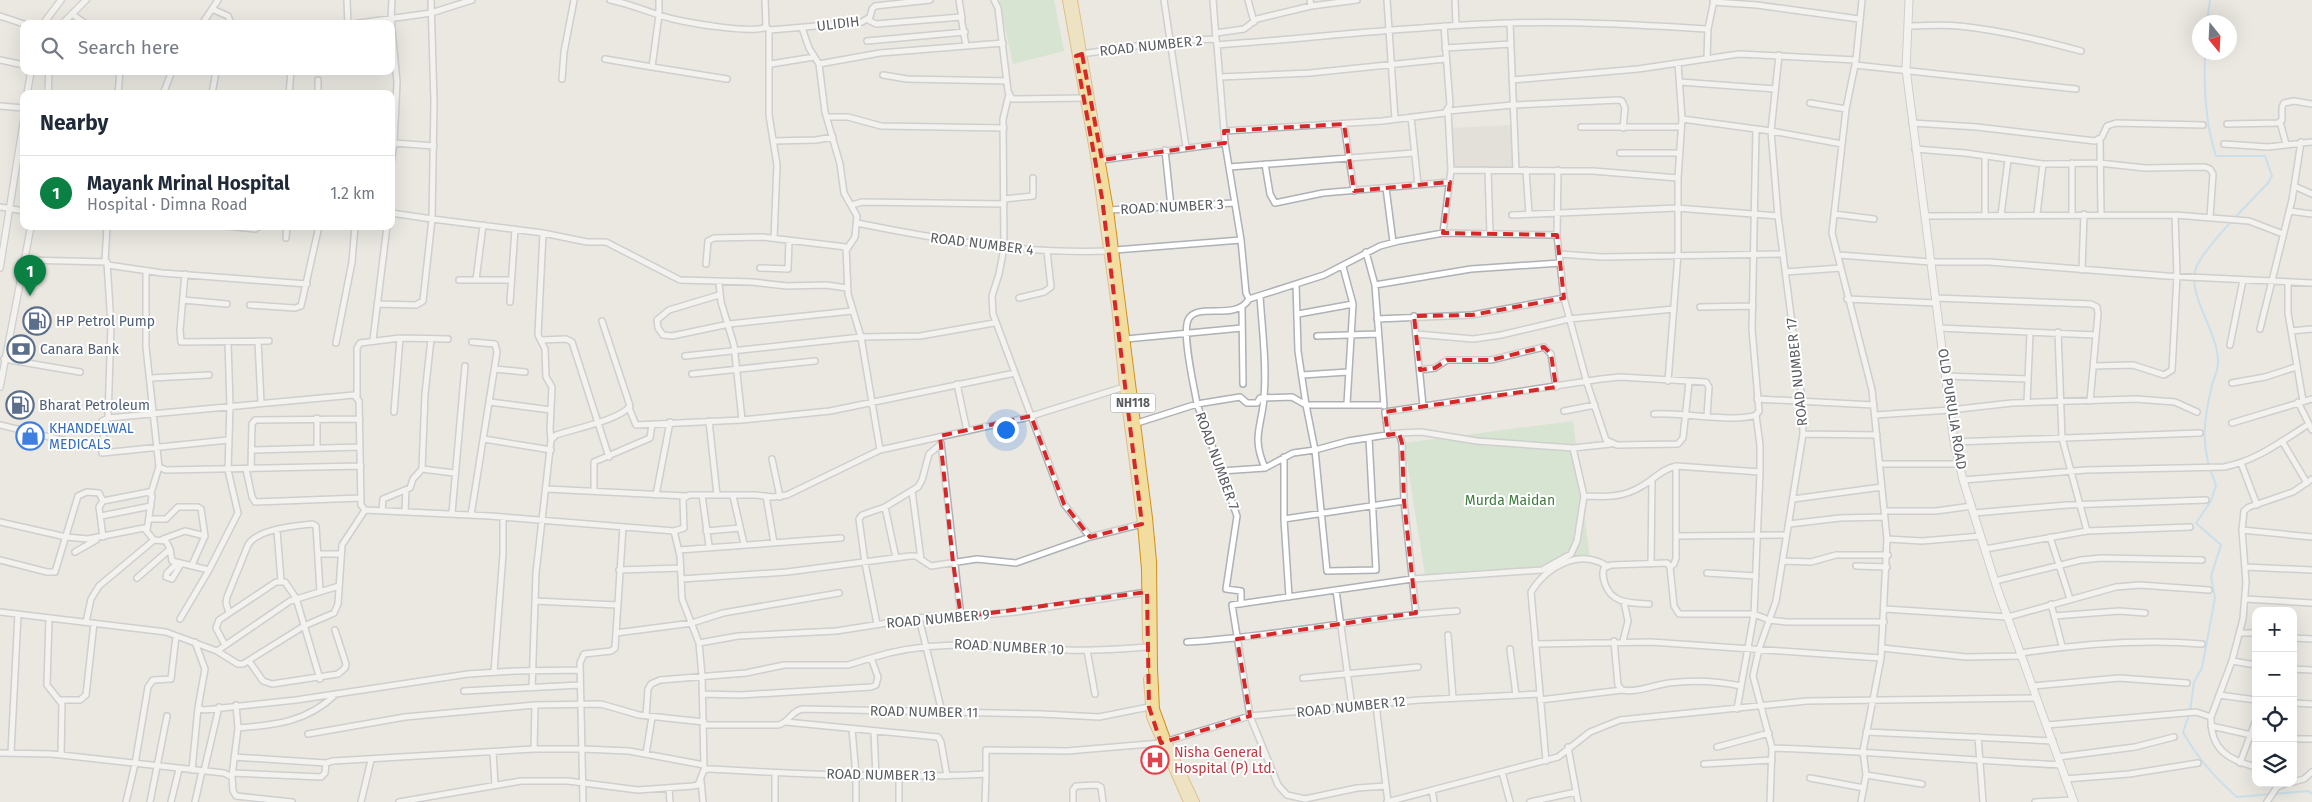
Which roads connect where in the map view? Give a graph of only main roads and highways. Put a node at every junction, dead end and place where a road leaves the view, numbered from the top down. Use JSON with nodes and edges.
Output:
{"nodes":[{"id":1,"x":1067,"y":0,"type":"edge"},
{"id":2,"x":1073,"y":0,"type":"edge"},
{"id":3,"x":1909,"y":0,"type":"edge"},
{"id":4,"x":1079,"y":55,"type":"junction"},
{"id":5,"x":1112,"y":250,"type":"junction"},
{"id":6,"x":1133,"y":425,"type":"junction"},
{"id":7,"x":1164,"y":743,"type":"junction"},
{"id":8,"x":2073,"y":801,"type":"edge"},
{"id":9,"x":1188,"y":802,"type":"edge"},
{"id":10,"x":1195,"y":802,"type":"edge"}],
"edges":[{"from":1,"to":4,"type":"highway","number":"NH118"},
{"from":2,"to":4,"type":"highway","number":"NH118"},
{"from":3,"to":8,"type":"main road","name":"OLD PURULIA ROAD"},
{"from":4,"to":5,"type":"highway","number":"NH118"},
{"from":4,"to":5,"type":"highway","number":"NH118"},
{"from":5,"to":6,"type":"highway","number":"NH118"},
{"from":5,"to":6,"type":"highway","number":"NH118"},
{"from":6,"to":7,"type":"highway","number":"NH118"},
{"from":6,"to":7,"type":"highway","number":"NH118"},
{"from":7,"to":9,"type":"highway","number":"NH118"},
{"from":7,"to":10,"type":"highway","number":"NH118"}]}
